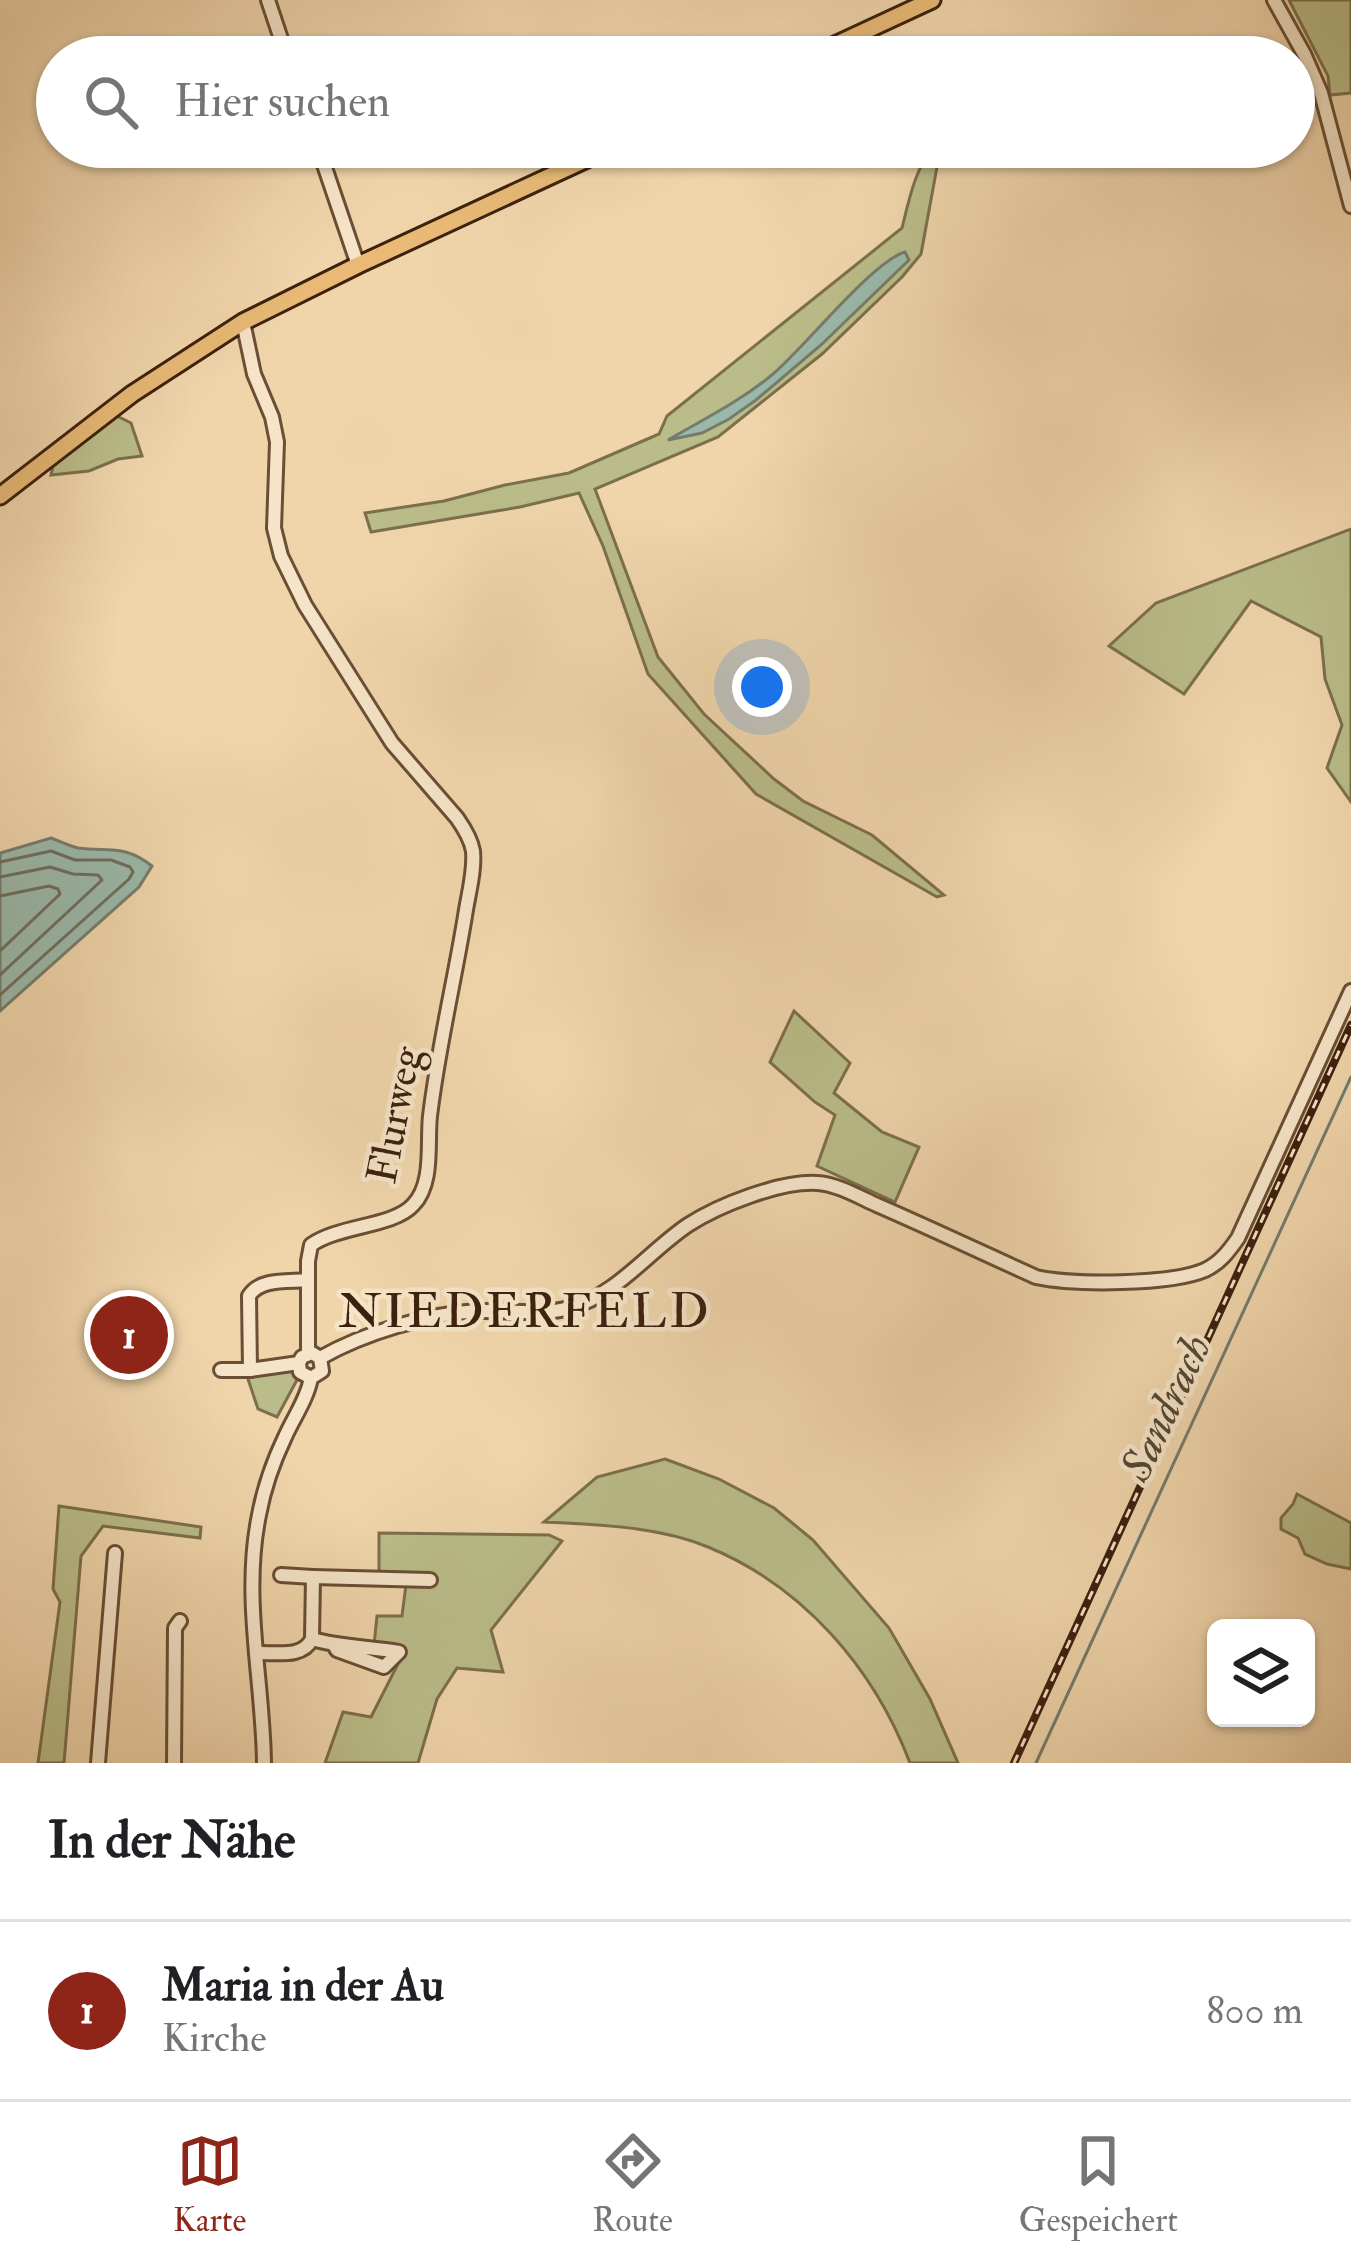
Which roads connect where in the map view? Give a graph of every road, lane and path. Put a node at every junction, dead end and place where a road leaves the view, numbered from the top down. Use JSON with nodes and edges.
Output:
{"nodes":[{"id":1,"x":268,"y":0,"type":"edge"},
{"id":2,"x":932,"y":0,"type":"edge"},
{"id":3,"x":1274,"y":0,"type":"edge"},
{"id":4,"x":280,"y":36,"type":"edge"},
{"id":5,"x":854,"y":36,"type":"edge"},
{"id":6,"x":1294,"y":36,"type":"edge"},
{"id":7,"x":1315,"y":80,"type":"edge"},
{"id":8,"x":325,"y":168,"type":"edge"},
{"id":9,"x":568,"y":168,"type":"edge"},
{"id":10,"x":1351,"y":206,"type":"edge"},
{"id":11,"x":358,"y":265,"type":"junction"},
{"id":12,"x":243,"y":322,"type":"junction"},
{"id":13,"x":0,"y":496,"type":"edge"},
{"id":14,"x":1351,"y":991,"type":"edge"},
{"id":15,"x":308,"y":1280,"type":"junction"},
{"id":16,"x":309,"y":1358,"type":"junction"},
{"id":17,"x":221,"y":1370,"type":"dead end"},
{"id":18,"x":250,"y":1370,"type":"junction"},
{"id":19,"x":311,"y":1378,"type":"junction"},
{"id":20,"x":115,"y":1553,"type":"dead end"},
{"id":21,"x":281,"y":1575,"type":"dead end"},
{"id":22,"x":313,"y":1577,"type":"junction"},
{"id":23,"x":430,"y":1580,"type":"dead end"},
{"id":24,"x":180,"y":1621,"type":"dead end"},
{"id":25,"x":312,"y":1639,"type":"junction"},
{"id":26,"x":334,"y":1645,"type":"dead end"},
{"id":27,"x":256,"y":1653,"type":"junction"},
{"id":28,"x":98,"y":1763,"type":"edge"},
{"id":29,"x":173,"y":1763,"type":"edge"},
{"id":30,"x":264,"y":1763,"type":"edge"}],
"edges":[{"from":1,"to":4,"type":"street"},
{"from":2,"to":5,"type":"main road"},
{"from":3,"to":6,"type":"street"},
{"from":7,"to":10,"type":"street"},
{"from":8,"to":11,"type":"street"},
{"from":9,"to":11,"type":"main road"},
{"from":11,"to":12,"type":"main road"},
{"from":12,"to":13,"type":"main road"},
{"from":12,"to":15,"type":"street","name":"Flurweg"},
{"from":14,"to":16,"type":"street"},
{"from":15,"to":16,"type":"street","name":"Flurweg"},
{"from":15,"to":18,"type":"street"},
{"from":16,"to":18,"type":"street"},
{"from":16,"to":19,"type":"street"},
{"from":16,"to":19,"type":"street"},
{"from":17,"to":18,"type":"street"},
{"from":19,"to":27,"type":"street"},
{"from":20,"to":28,"type":"street"},
{"from":21,"to":22,"type":"street"},
{"from":22,"to":23,"type":"street"},
{"from":22,"to":25,"type":"street"},
{"from":24,"to":29,"type":"street"},
{"from":25,"to":26,"type":"street"},
{"from":25,"to":27,"type":"street"},
{"from":27,"to":30,"type":"street"}]}
